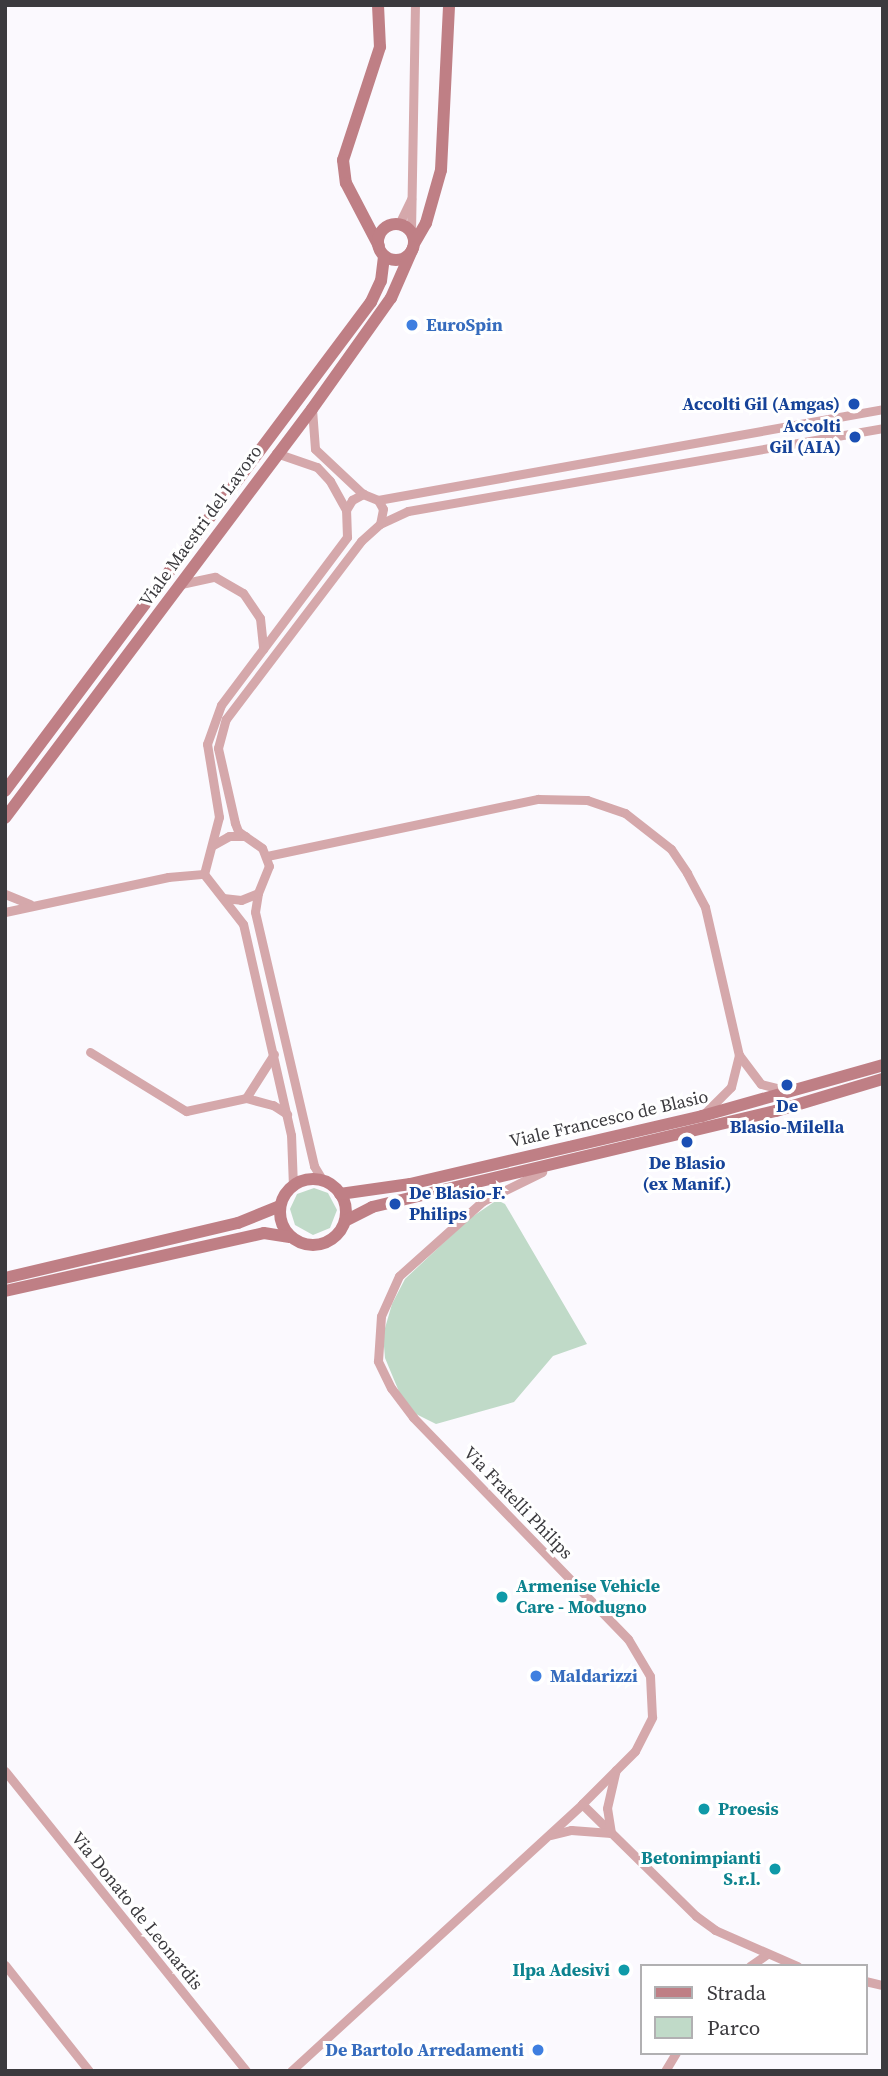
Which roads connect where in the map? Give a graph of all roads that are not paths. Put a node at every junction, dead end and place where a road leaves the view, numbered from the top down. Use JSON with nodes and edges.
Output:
{"nodes":[{"id":1,"x":378,"y":5,"type":"edge"},
{"id":2,"x":415,"y":5,"type":"edge"},
{"id":3,"x":449,"y":5,"type":"edge"},
{"id":4,"x":412,"y":197,"type":"junction"},
{"id":5,"x":399,"y":224,"type":"junction"},
{"id":6,"x":413,"y":241,"type":"junction"},
{"id":7,"x":382,"y":251,"type":"junction"},
{"id":8,"x":312,"y":409,"type":"junction"},
{"id":9,"x":883,"y":409,"type":"edge"},
{"id":10,"x":883,"y":428,"type":"edge"},
{"id":11,"x":276,"y":453,"type":"junction"},
{"id":12,"x":363,"y":495,"type":"junction"},
{"id":13,"x":377,"y":500,"type":"junction"},
{"id":14,"x":346,"y":510,"type":"junction"},
{"id":15,"x":348,"y":522,"type":"junction"},
{"id":16,"x":380,"y":524,"type":"junction"},
{"id":17,"x":370,"y":531,"type":"junction"},
{"id":18,"x":179,"y":585,"type":"junction"},
{"id":19,"x":263,"y":649,"type":"junction"},
{"id":20,"x":5,"y":791,"type":"edge"},
{"id":21,"x":5,"y":818,"type":"edge"},
{"id":22,"x":246,"y":837,"type":"junction"},
{"id":23,"x":213,"y":845,"type":"junction"},
{"id":24,"x":267,"y":856,"type":"junction"},
{"id":25,"x":204,"y":874,"type":"junction"},
{"id":26,"x":258,"y":892,"type":"junction"},
{"id":27,"x":5,"y":894,"type":"edge"},
{"id":28,"x":223,"y":898,"type":"junction"},
{"id":29,"x":39,"y":905,"type":"junction"},
{"id":30,"x":5,"y":912,"type":"edge"},
{"id":31,"x":90,"y":1052,"type":"dead end"},
{"id":32,"x":274,"y":1054,"type":"junction"},
{"id":33,"x":739,"y":1055,"type":"junction"},
{"id":34,"x":883,"y":1065,"type":"edge"},
{"id":35,"x":883,"y":1079,"type":"edge"},
{"id":36,"x":801,"y":1091,"type":"junction"},
{"id":37,"x":246,"y":1098,"type":"junction"},
{"id":38,"x":287,"y":1114,"type":"junction"},
{"id":39,"x":702,"y":1116,"type":"junction"},
{"id":40,"x":584,"y":1156,"type":"junction"},
{"id":41,"x":323,"y":1181,"type":"junction"},
{"id":42,"x":293,"y":1186,"type":"junction"},
{"id":43,"x":341,"y":1194,"type":"junction"},
{"id":44,"x":280,"y":1206,"type":"junction"},
{"id":45,"x":345,"y":1221,"type":"junction"},
{"id":46,"x":290,"y":1237,"type":"junction"},
{"id":47,"x":5,"y":1278,"type":"edge"},
{"id":48,"x":5,"y":1292,"type":"edge"},
{"id":49,"x":617,"y":1769,"type":"junction"},
{"id":50,"x":5,"y":1771,"type":"edge"},
{"id":51,"x":582,"y":1804,"type":"junction"},
{"id":52,"x":611,"y":1833,"type":"junction"},
{"id":53,"x":549,"y":1835,"type":"junction"},
{"id":54,"x":766,"y":1955,"type":"junction"},
{"id":55,"x":753,"y":1964,"type":"edge"},
{"id":56,"x":791,"y":1964,"type":"edge"},
{"id":57,"x":5,"y":1965,"type":"edge"},
{"id":58,"x":675,"y":2055,"type":"edge"},
{"id":59,"x":89,"y":2071,"type":"edge"},
{"id":60,"x":246,"y":2071,"type":"edge"},
{"id":61,"x":291,"y":2071,"type":"edge"},
{"id":62,"x":665,"y":2071,"type":"edge"}],
"edges":[{"from":1,"to":7,"type":"street"},
{"from":2,"to":4,"type":"street"},
{"from":3,"to":6,"type":"street","name":"Viale Maestri del Lavoro"},
{"from":4,"to":5,"type":"street"},
{"from":4,"to":6,"type":"street"},
{"from":5,"to":6,"type":"street"},
{"from":5,"to":7,"type":"street"},
{"from":6,"to":7,"type":"street"},
{"from":6,"to":8,"type":"street","name":"Viale Maestri del Lavoro"},
{"from":7,"to":20,"type":"street","name":"Viale Maestri del Lavoro"},
{"from":8,"to":11,"type":"street","name":"Viale Maestri del Lavoro"},
{"from":8,"to":12,"type":"street"},
{"from":9,"to":13,"type":"street"},
{"from":10,"to":16,"type":"street"},
{"from":11,"to":14,"type":"street"},
{"from":11,"to":18,"type":"street","name":"Viale Maestri del Lavoro"},
{"from":12,"to":13,"type":"street"},
{"from":12,"to":14,"type":"street"},
{"from":13,"to":16,"type":"street"},
{"from":14,"to":15,"type":"street"},
{"from":15,"to":17,"type":"street"},
{"from":15,"to":19,"type":"street"},
{"from":16,"to":17,"type":"street"},
{"from":17,"to":22,"type":"street"},
{"from":18,"to":19,"type":"street"},
{"from":18,"to":21,"type":"street","name":"Viale Maestri del Lavoro"},
{"from":19,"to":23,"type":"street"},
{"from":22,"to":23,"type":"street"},
{"from":22,"to":24,"type":"street"},
{"from":23,"to":25,"type":"street"},
{"from":24,"to":26,"type":"street"},
{"from":24,"to":33,"type":"street"},
{"from":25,"to":28,"type":"street"},
{"from":25,"to":29,"type":"street"},
{"from":26,"to":28,"type":"street"},
{"from":26,"to":41,"type":"street"},
{"from":27,"to":29,"type":"street"},
{"from":28,"to":32,"type":"street"},
{"from":29,"to":30,"type":"street"},
{"from":31,"to":37,"type":"street"},
{"from":32,"to":37,"type":"street"},
{"from":32,"to":38,"type":"street"},
{"from":33,"to":36,"type":"street"},
{"from":33,"to":39,"type":"street"},
{"from":34,"to":36,"type":"street","name":"Viale Francesco de Blasio"},
{"from":35,"to":40,"type":"street","name":"Viale Francesco de Blasio"},
{"from":36,"to":39,"type":"street","name":"Viale Francesco de Blasio"},
{"from":37,"to":38,"type":"street"},
{"from":38,"to":42,"type":"street"},
{"from":39,"to":43,"type":"street","name":"Viale Francesco de Blasio"},
{"from":40,"to":45,"type":"street","name":"Viale Francesco de Blasio"},
{"from":40,"to":49,"type":"street","name":"Via Fratelli Philips"},
{"from":41,"to":42,"type":"street"},
{"from":41,"to":43,"type":"street"},
{"from":42,"to":44,"type":"street"},
{"from":43,"to":45,"type":"street"},
{"from":44,"to":46,"type":"street"},
{"from":44,"to":47,"type":"street"},
{"from":45,"to":46,"type":"street"},
{"from":46,"to":48,"type":"street"},
{"from":49,"to":51,"type":"street","name":"Via Fratelli Philips"},
{"from":49,"to":52,"type":"street"},
{"from":50,"to":60,"type":"street","name":"Via Donato de Leonardis"},
{"from":51,"to":52,"type":"street"},
{"from":51,"to":53,"type":"street","name":"Via Fratelli Philips"},
{"from":52,"to":53,"type":"street"},
{"from":52,"to":54,"type":"street"},
{"from":53,"to":61,"type":"street","name":"Via Fratelli Philips"},
{"from":54,"to":55,"type":"street"},
{"from":54,"to":56,"type":"street"},
{"from":57,"to":59,"type":"street"},
{"from":58,"to":62,"type":"street"}]}
